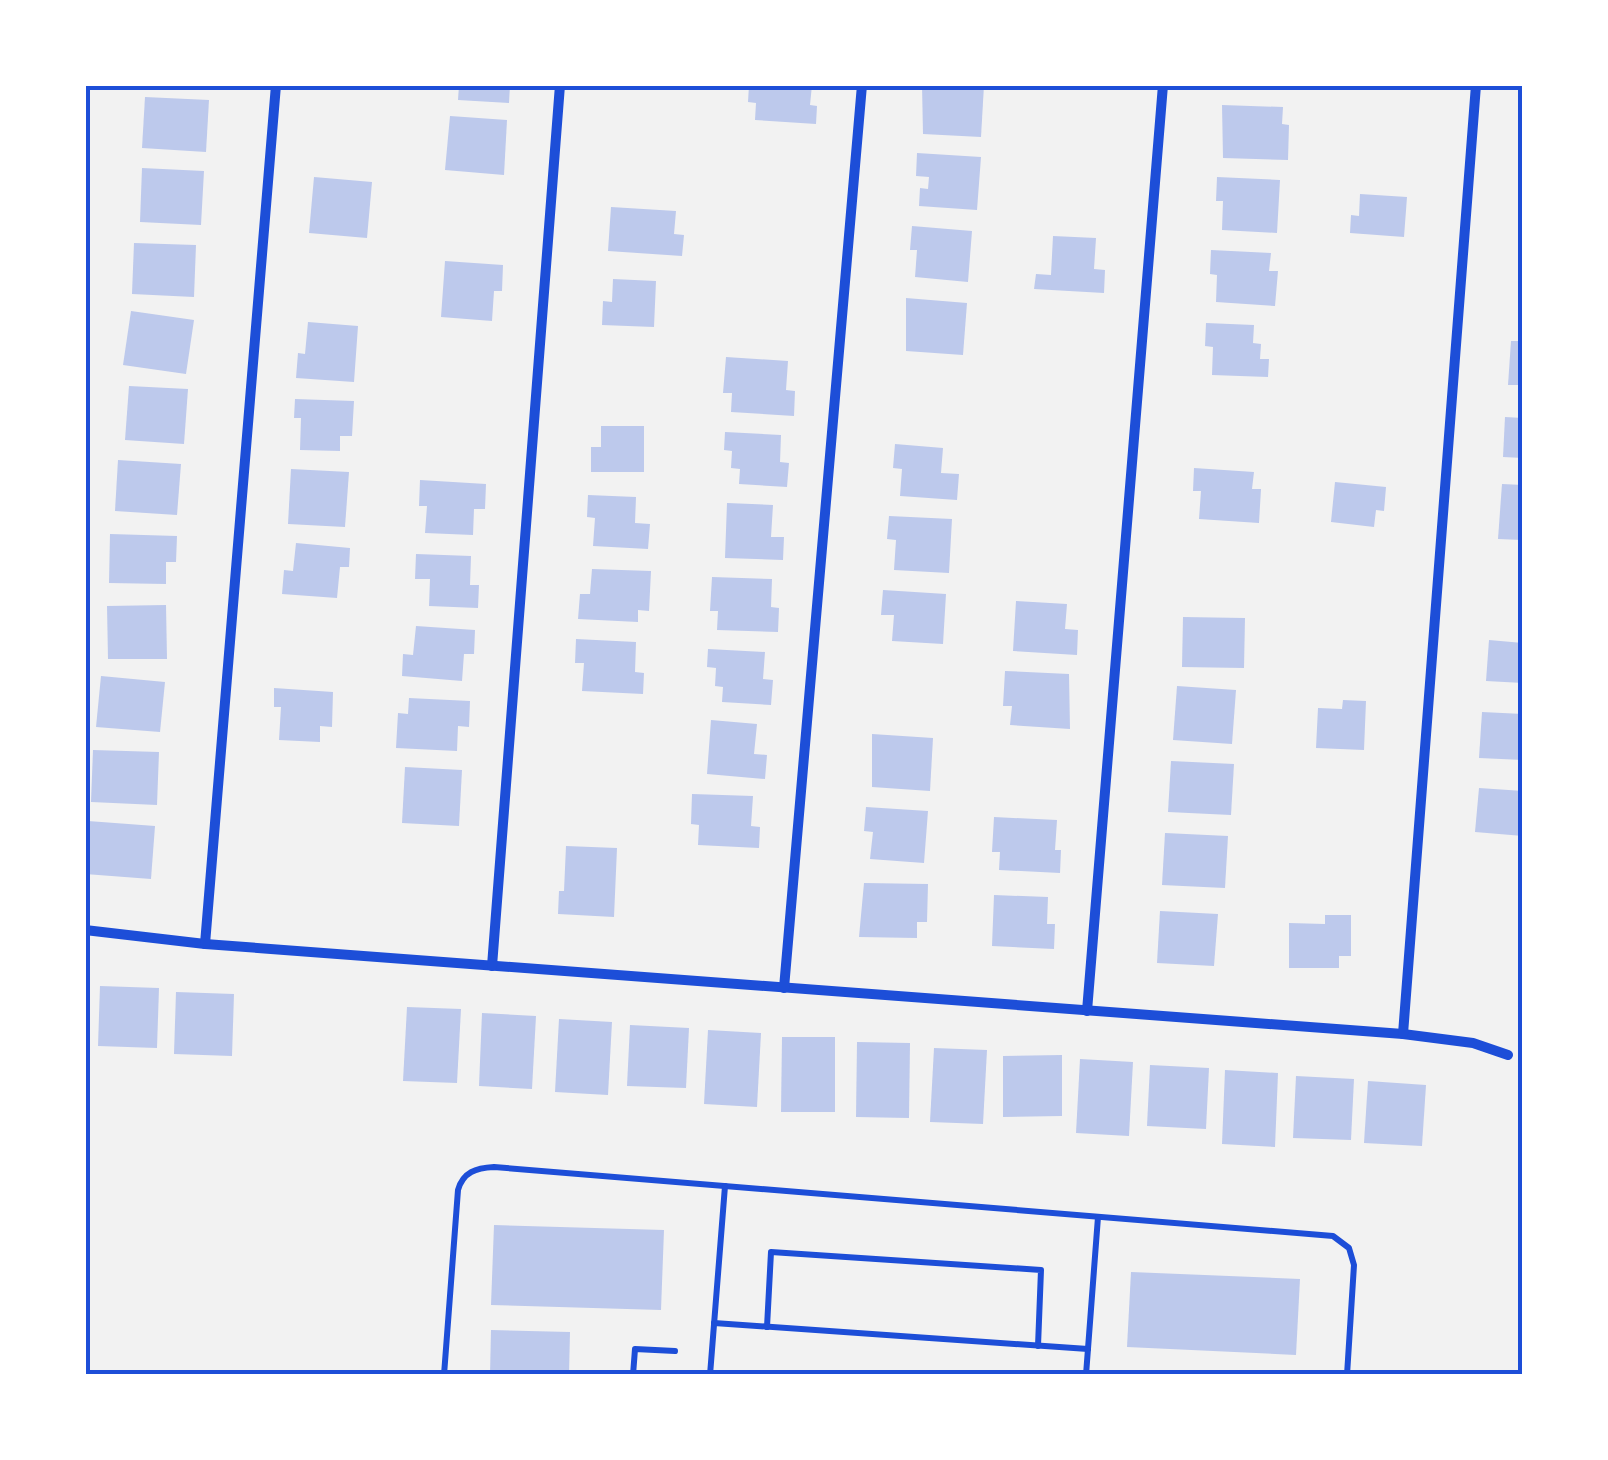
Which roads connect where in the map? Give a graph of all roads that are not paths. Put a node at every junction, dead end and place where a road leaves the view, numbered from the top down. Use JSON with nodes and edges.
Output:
{"nodes":[{"id":1,"x":276,"y":85,"type":"edge"},
{"id":2,"x":560,"y":85,"type":"edge"},
{"id":3,"x":862,"y":85,"type":"edge"},
{"id":4,"x":1162,"y":85,"type":"edge"},
{"id":5,"x":1476,"y":85,"type":"edge"},
{"id":6,"x":85,"y":930,"type":"edge"},
{"id":7,"x":205,"y":944,"type":"junction"},
{"id":8,"x":492,"y":966,"type":"junction"},
{"id":9,"x":784,"y":988,"type":"junction"},
{"id":10,"x":1087,"y":1011,"type":"junction"},
{"id":11,"x":1403,"y":1034,"type":"junction"},
{"id":12,"x":1508,"y":1055,"type":"dead end"},
{"id":13,"x":724,"y":1186,"type":"junction"},
{"id":14,"x":1098,"y":1216,"type":"junction"},
{"id":15,"x":714,"y":1323,"type":"junction"},
{"id":16,"x":767,"y":1327,"type":"junction"},
{"id":17,"x":1038,"y":1346,"type":"junction"},
{"id":18,"x":1088,"y":1350,"type":"junction"},
{"id":19,"x":675,"y":1351,"type":"dead end"},
{"id":20,"x":444,"y":1375,"type":"edge"},
{"id":21,"x":633,"y":1375,"type":"edge"},
{"id":22,"x":710,"y":1375,"type":"edge"},
{"id":23,"x":1086,"y":1375,"type":"edge"},
{"id":24,"x":1346,"y":1375,"type":"edge"}],
"edges":[{"from":1,"to":7,"type":"street"},
{"from":2,"to":8,"type":"street"},
{"from":3,"to":9,"type":"street"},
{"from":4,"to":10,"type":"street"},
{"from":5,"to":11,"type":"street"},
{"from":6,"to":7,"type":"street"},
{"from":7,"to":8,"type":"street"},
{"from":8,"to":9,"type":"street"},
{"from":9,"to":10,"type":"street"},
{"from":10,"to":11,"type":"street"},
{"from":11,"to":12,"type":"street"},
{"from":13,"to":14,"type":"lane"},
{"from":13,"to":15,"type":"lane"},
{"from":13,"to":20,"type":"lane"},
{"from":14,"to":18,"type":"lane"},
{"from":14,"to":24,"type":"lane"},
{"from":15,"to":16,"type":"lane"},
{"from":15,"to":22,"type":"lane"},
{"from":16,"to":17,"type":"lane"},
{"from":16,"to":17,"type":"lane"},
{"from":17,"to":18,"type":"lane"},
{"from":18,"to":23,"type":"lane"},
{"from":19,"to":21,"type":"lane"}]}
